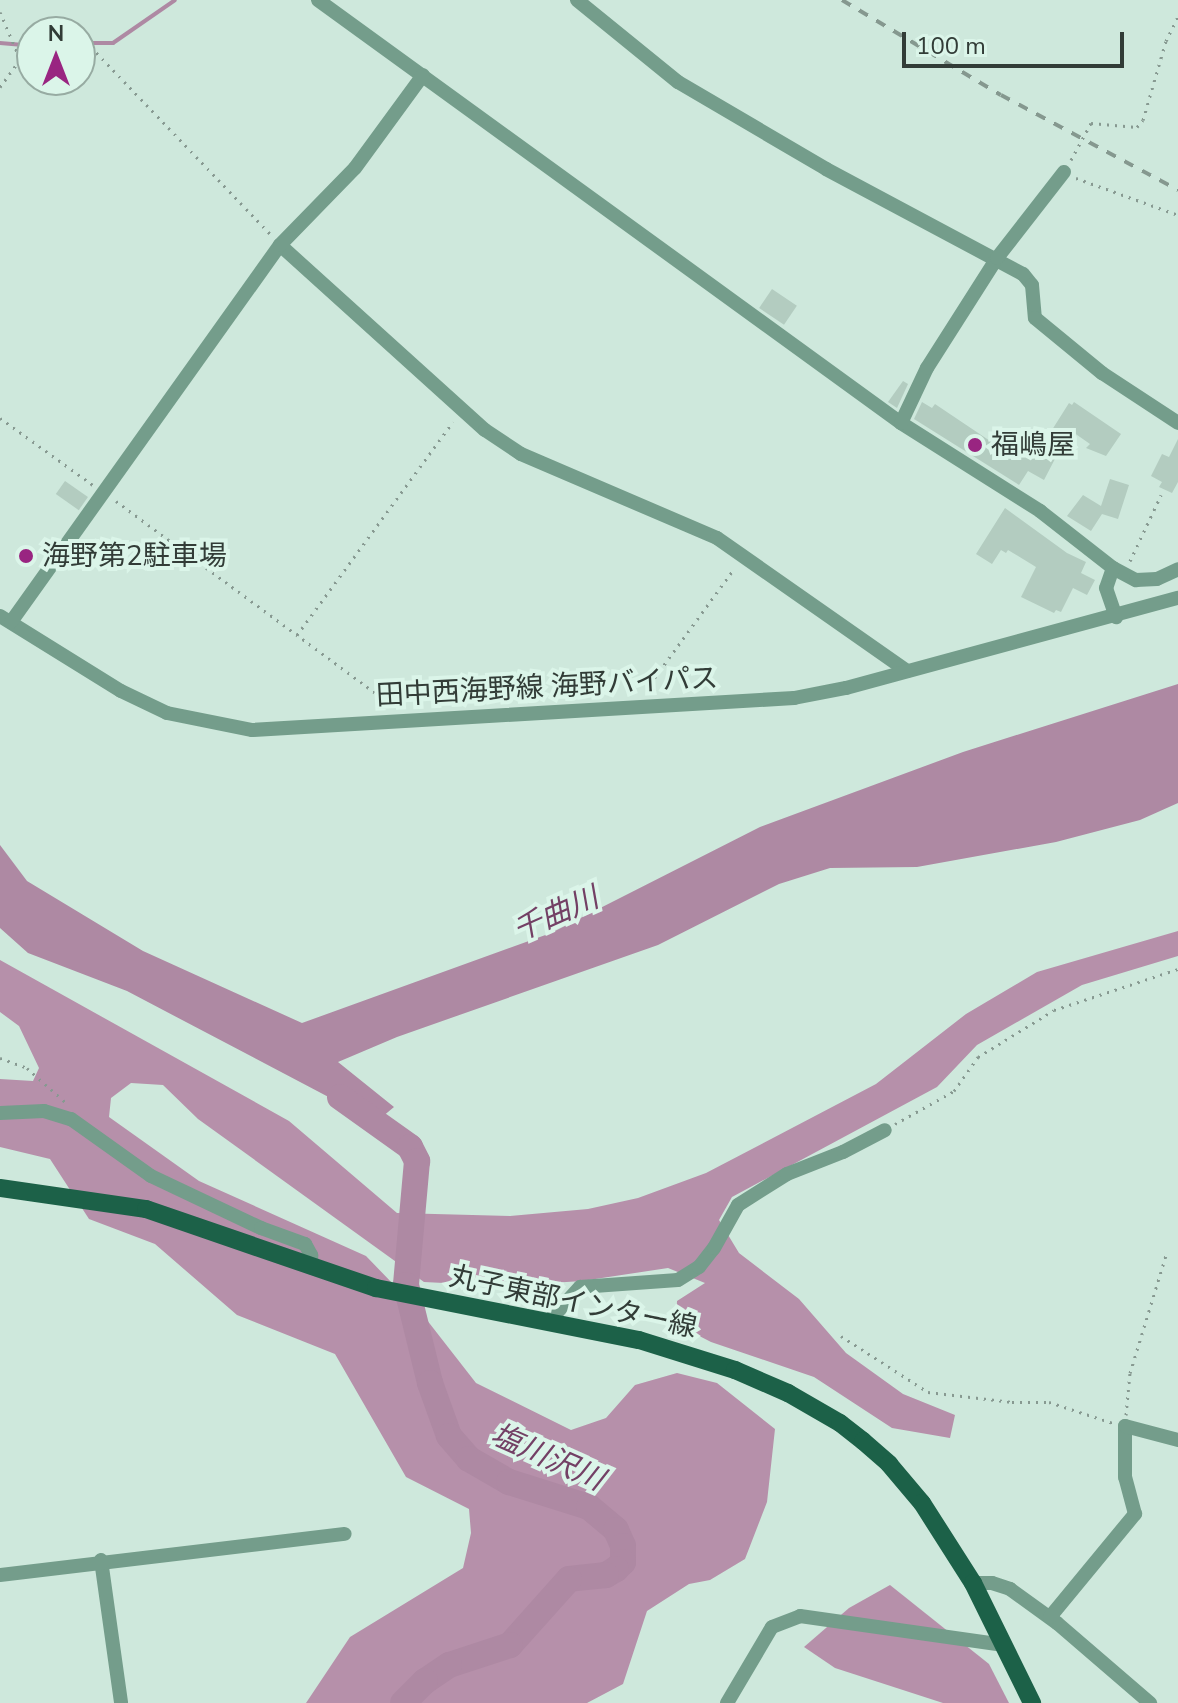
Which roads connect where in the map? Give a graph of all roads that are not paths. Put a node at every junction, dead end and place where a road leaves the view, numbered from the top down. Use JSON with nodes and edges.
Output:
{"nodes":[{"id":1,"x":318,"y":0,"type":"edge"},
{"id":2,"x":577,"y":0,"type":"edge"},
{"id":3,"x":423,"y":75,"type":"junction"},
{"id":4,"x":1064,"y":172,"type":"road end"},
{"id":5,"x":280,"y":245,"type":"junction"},
{"id":6,"x":997,"y":258,"type":"junction"},
{"id":7,"x":901,"y":423,"type":"junction"},
{"id":8,"x":1178,"y":423,"type":"edge"},
{"id":9,"x":1178,"y":569,"type":"edge"},
{"id":10,"x":1118,"y":572,"type":"junction"},
{"id":11,"x":1178,"y":598,"type":"edge"},
{"id":12,"x":1116,"y":617,"type":"junction"},
{"id":13,"x":5,"y":619,"type":"edge"},
{"id":14,"x":907,"y":671,"type":"junction"},
{"id":15,"x":0,"y":1113,"type":"edge"},
{"id":16,"x":885,"y":1130,"type":"road end"},
{"id":17,"x":0,"y":1188,"type":"edge"},
{"id":18,"x":312,"y":1268,"type":"junction"},
{"id":19,"x":550,"y":1320,"type":"junction"},
{"id":20,"x":1178,"y":1440,"type":"edge"},
{"id":21,"x":345,"y":1534,"type":"dead end"},
{"id":22,"x":101,"y":1560,"type":"junction"},
{"id":23,"x":0,"y":1575,"type":"edge"},
{"id":24,"x":973,"y":1583,"type":"junction"},
{"id":25,"x":1050,"y":1617,"type":"junction"},
{"id":26,"x":1004,"y":1645,"type":"junction"},
{"id":27,"x":121,"y":1703,"type":"edge"},
{"id":28,"x":727,"y":1703,"type":"edge"},
{"id":29,"x":1032,"y":1703,"type":"edge"},
{"id":30,"x":1150,"y":1703,"type":"edge"}],
"edges":[{"from":1,"to":3,"type":"street"},
{"from":2,"to":6,"type":"street"},
{"from":3,"to":5,"type":"street"},
{"from":3,"to":7,"type":"street"},
{"from":4,"to":6,"type":"street"},
{"from":5,"to":13,"type":"street"},
{"from":5,"to":14,"type":"street"},
{"from":6,"to":7,"type":"street"},
{"from":6,"to":8,"type":"street"},
{"from":7,"to":10,"type":"street"},
{"from":9,"to":10,"type":"street"},
{"from":10,"to":12,"type":"street"},
{"from":11,"to":12,"type":"street","name":"田中西海野線 海野バイパス"},
{"from":12,"to":14,"type":"street","name":"田中西海野線 海野バイパス"},
{"from":13,"to":14,"type":"street","name":"田中西海野線 海野バイパス"},
{"from":15,"to":18,"type":"street"},
{"from":16,"to":19,"type":"street"},
{"from":17,"to":18,"type":"main road","name":"丸子東部インター線"},
{"from":18,"to":19,"type":"main road","name":"丸子東部インター線"},
{"from":19,"to":24,"type":"main road","name":"丸子東部インター線"},
{"from":20,"to":25,"type":"street"},
{"from":21,"to":22,"type":"street"},
{"from":22,"to":23,"type":"street"},
{"from":22,"to":27,"type":"street"},
{"from":24,"to":25,"type":"street"},
{"from":24,"to":26,"type":"main road","name":"丸子東部インター線"},
{"from":25,"to":30,"type":"street"},
{"from":26,"to":28,"type":"street"},
{"from":26,"to":29,"type":"main road","name":"丸子東部インター線"}]}
